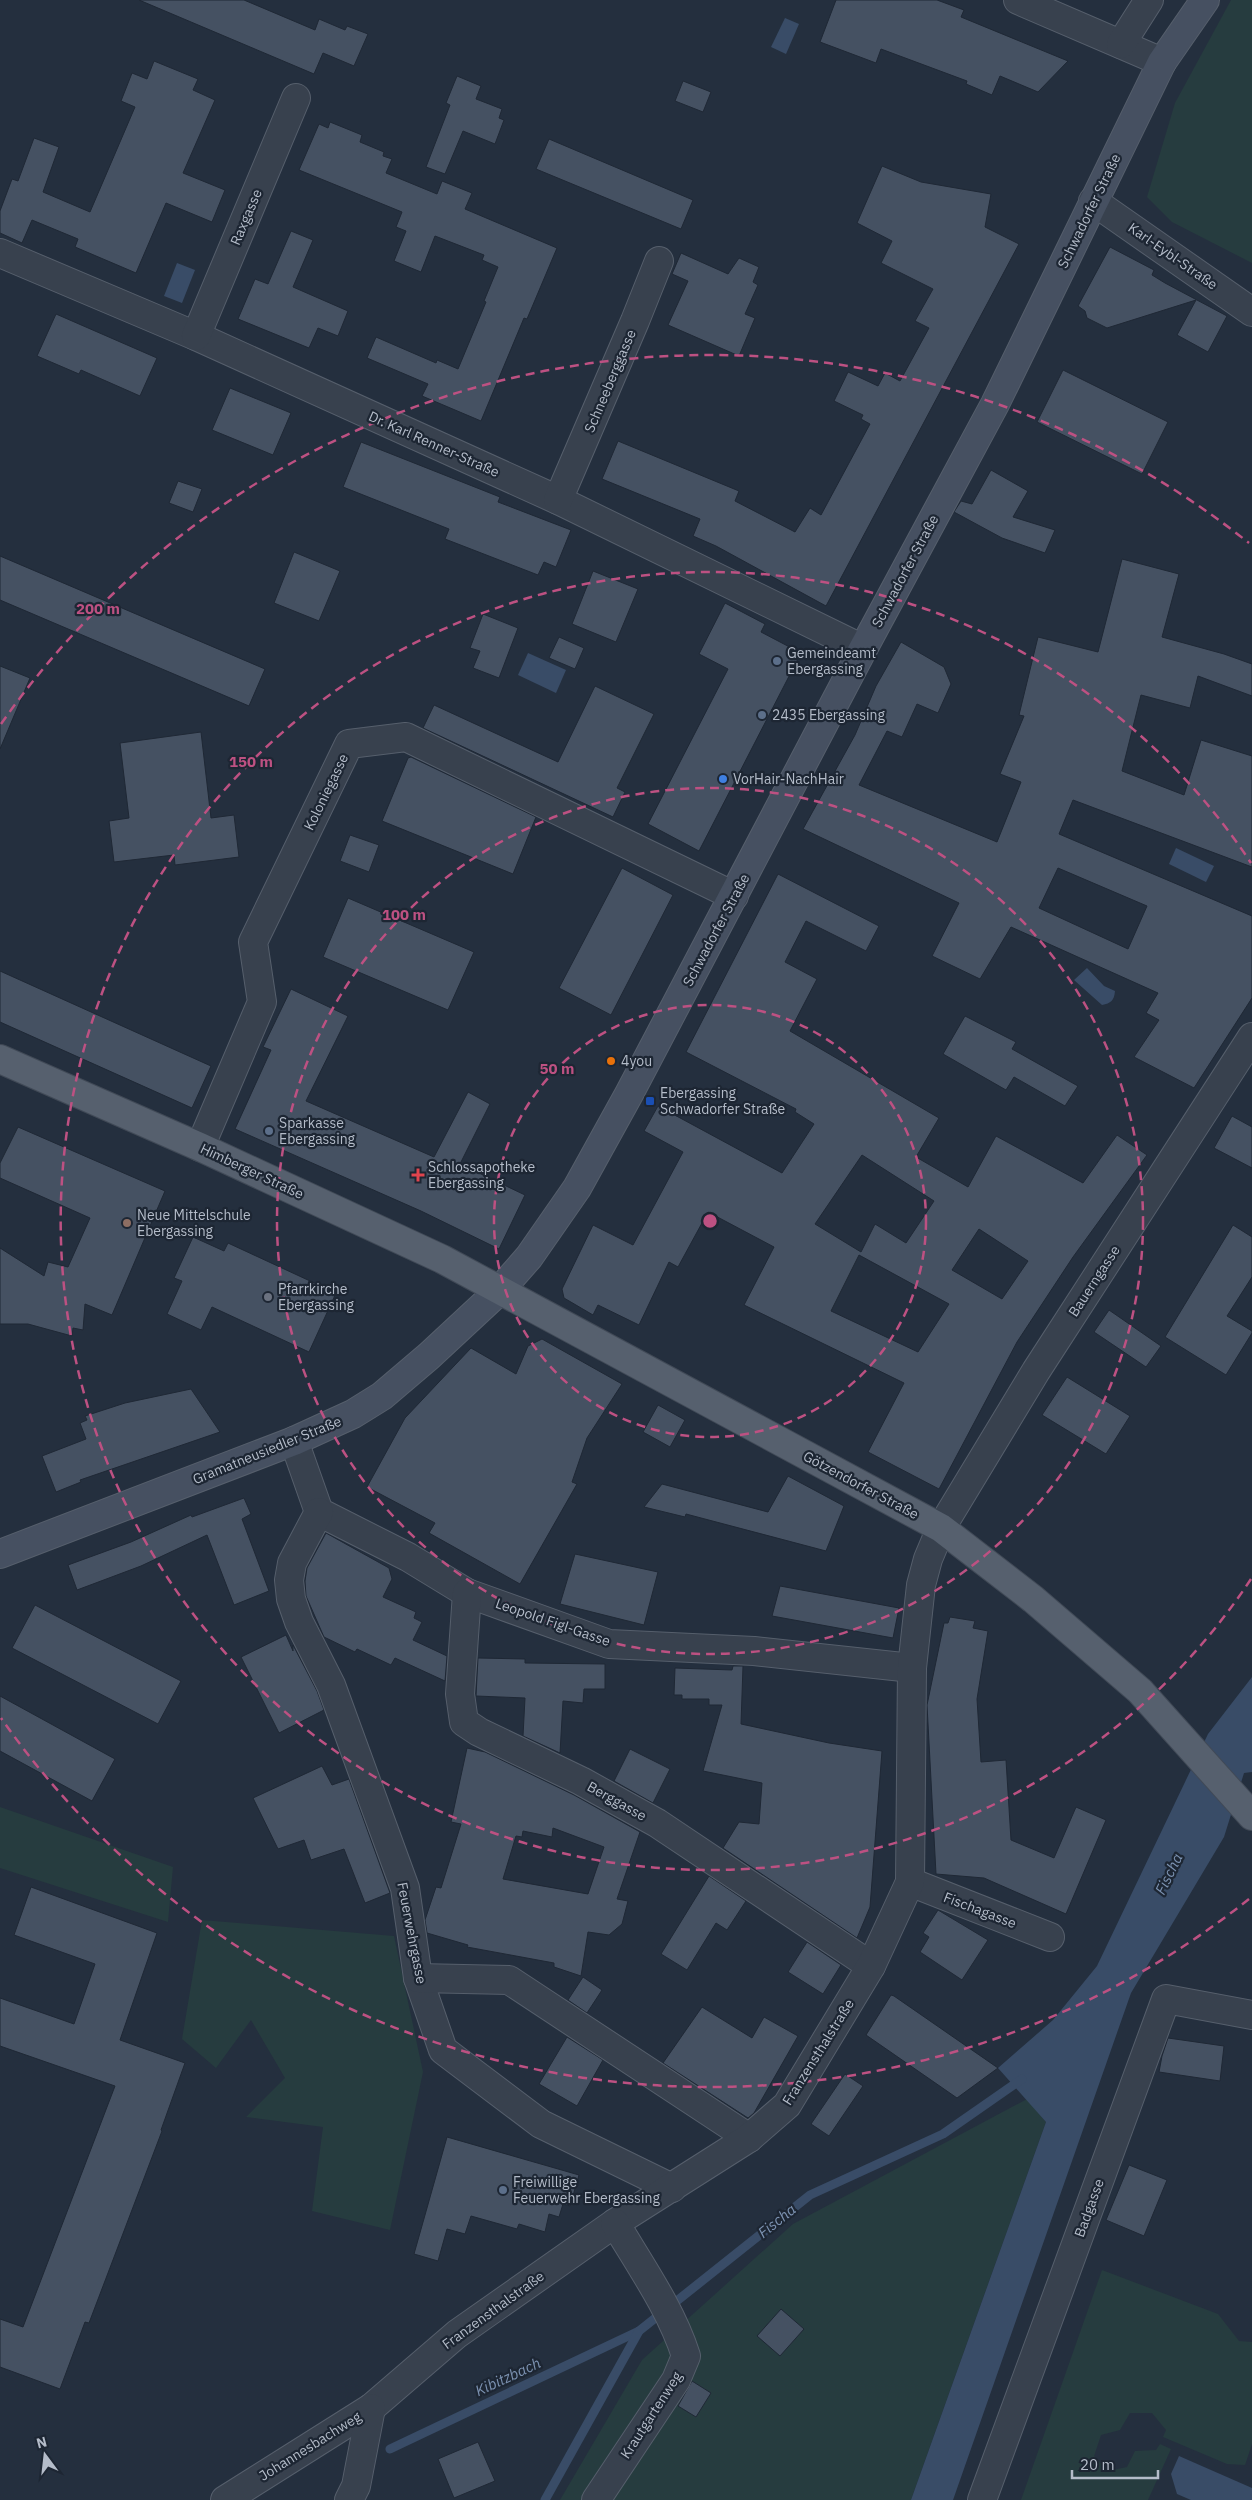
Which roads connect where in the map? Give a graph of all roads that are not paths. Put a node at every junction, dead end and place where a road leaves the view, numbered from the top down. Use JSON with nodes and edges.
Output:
{"nodes":[{"id":1,"x":1018,"y":0,"type":"edge"},
{"id":2,"x":1149,"y":0,"type":"edge"},
{"id":3,"x":1205,"y":0,"type":"edge"},
{"id":4,"x":1121,"y":44,"type":"junction"},
{"id":5,"x":1162,"y":62,"type":"junction"},
{"id":6,"x":296,"y":98,"type":"dead end"},
{"id":7,"x":1093,"y":201,"type":"junction"},
{"id":8,"x":0,"y":253,"type":"edge"},
{"id":9,"x":659,"y":261,"type":"dead end"},
{"id":10,"x":1252,"y":312,"type":"edge"},
{"id":11,"x":196,"y":336,"type":"junction"},
{"id":12,"x":558,"y":500,"type":"junction"},
{"id":13,"x":862,"y":649,"type":"junction"},
{"id":14,"x":734,"y":896,"type":"junction"},
{"id":15,"x":1252,"y":1037,"type":"edge"},
{"id":16,"x":0,"y":1059,"type":"edge"},
{"id":17,"x":200,"y":1147,"type":"junction"},
{"id":18,"x":500,"y":1290,"type":"junction"},
{"id":19,"x":294,"y":1441,"type":"junction"},
{"id":20,"x":319,"y":1512,"type":"junction"},
{"id":21,"x":941,"y":1528,"type":"junction"},
{"id":22,"x":0,"y":1554,"type":"edge"},
{"id":23,"x":467,"y":1593,"type":"junction"},
{"id":24,"x":912,"y":1668,"type":"junction"},
{"id":25,"x":1252,"y":1816,"type":"edge"},
{"id":26,"x":910,"y":1882,"type":"junction"},
{"id":27,"x":1050,"y":1937,"type":"dead end"},
{"id":28,"x":870,"y":1966,"type":"junction"},
{"id":29,"x":418,"y":1978,"type":"junction"},
{"id":30,"x":1252,"y":2015,"type":"edge"},
{"id":31,"x":749,"y":2138,"type":"junction"},
{"id":32,"x":672,"y":2188,"type":"junction"},
{"id":33,"x":615,"y":2223,"type":"junction"},
{"id":34,"x":371,"y":2408,"type":"junction"},
{"id":35,"x":225,"y":2500,"type":"edge"},
{"id":36,"x":349,"y":2500,"type":"edge"},
{"id":37,"x":596,"y":2500,"type":"edge"},
{"id":38,"x":982,"y":2500,"type":"edge"}],
"edges":[{"from":1,"to":4,"type":"street"},
{"from":2,"to":4,"type":"street"},
{"from":3,"to":5,"type":"main road","name":"Schwadorfer Straße"},
{"from":4,"to":5,"type":"street"},
{"from":5,"to":7,"type":"main road","name":"Schwadorfer Straße"},
{"from":6,"to":11,"type":"street","name":"Raxgasse"},
{"from":7,"to":10,"type":"street","name":"Karl-Eybl-Straße"},
{"from":7,"to":13,"type":"main road","name":"Schwadorfer Straße"},
{"from":8,"to":11,"type":"street","name":"Dr. Karl Renner-Straße"},
{"from":9,"to":12,"type":"street","name":"Schneeberggasse"},
{"from":11,"to":12,"type":"street","name":"Dr. Karl Renner-Straße"},
{"from":12,"to":13,"type":"street","name":"Dr. Karl Renner-Straße"},
{"from":13,"to":14,"type":"main road","name":"Schwadorfer Straße"},
{"from":14,"to":17,"type":"street","name":"Koloniegasse"},
{"from":14,"to":18,"type":"main road","name":"Schwadorfer Straße"},
{"from":15,"to":21,"type":"street","name":"Bauerngasse"},
{"from":16,"to":17,"type":"main road","name":"Himberger Straße"},
{"from":17,"to":18,"type":"main road","name":"Himberger Straße"},
{"from":18,"to":19,"type":"main road","name":"Gramatneusiedler Straße"},
{"from":18,"to":21,"type":"main road","name":"Götzendorfer Straße"},
{"from":19,"to":20,"type":"street"},
{"from":19,"to":22,"type":"main road","name":"Gramatneusiedler Straße"},
{"from":20,"to":23,"type":"street","name":"Leopold Figl-Gasse"},
{"from":20,"to":29,"type":"street","name":"Feuerwehrgasse"},
{"from":21,"to":24,"type":"street","name":"Franzensthalstraße"},
{"from":21,"to":25,"type":"main road","name":"Götzendorfer Straße"},
{"from":23,"to":24,"type":"street","name":"Leopold Figl-Gasse"},
{"from":23,"to":28,"type":"street","name":"Berggasse"},
{"from":24,"to":26,"type":"street","name":"Franzensthalstraße"},
{"from":26,"to":27,"type":"street","name":"Fischagasse"},
{"from":26,"to":28,"type":"street","name":"Franzensthalstraße"},
{"from":28,"to":31,"type":"street","name":"Franzensthalstraße"},
{"from":29,"to":31,"type":"street"},
{"from":29,"to":32,"type":"street","name":"Feuerwehrgasse"},
{"from":30,"to":38,"type":"street","name":"Badgasse"},
{"from":31,"to":32,"type":"street","name":"Franzensthalstraße"},
{"from":32,"to":33,"type":"street","name":"Franzensthalstraße"},
{"from":33,"to":34,"type":"street","name":"Franzensthalstraße"},
{"from":33,"to":37,"type":"street","name":"Krautgartenweg"},
{"from":34,"to":35,"type":"street","name":"Johannesbachweg"},
{"from":34,"to":36,"type":"street"}]}
